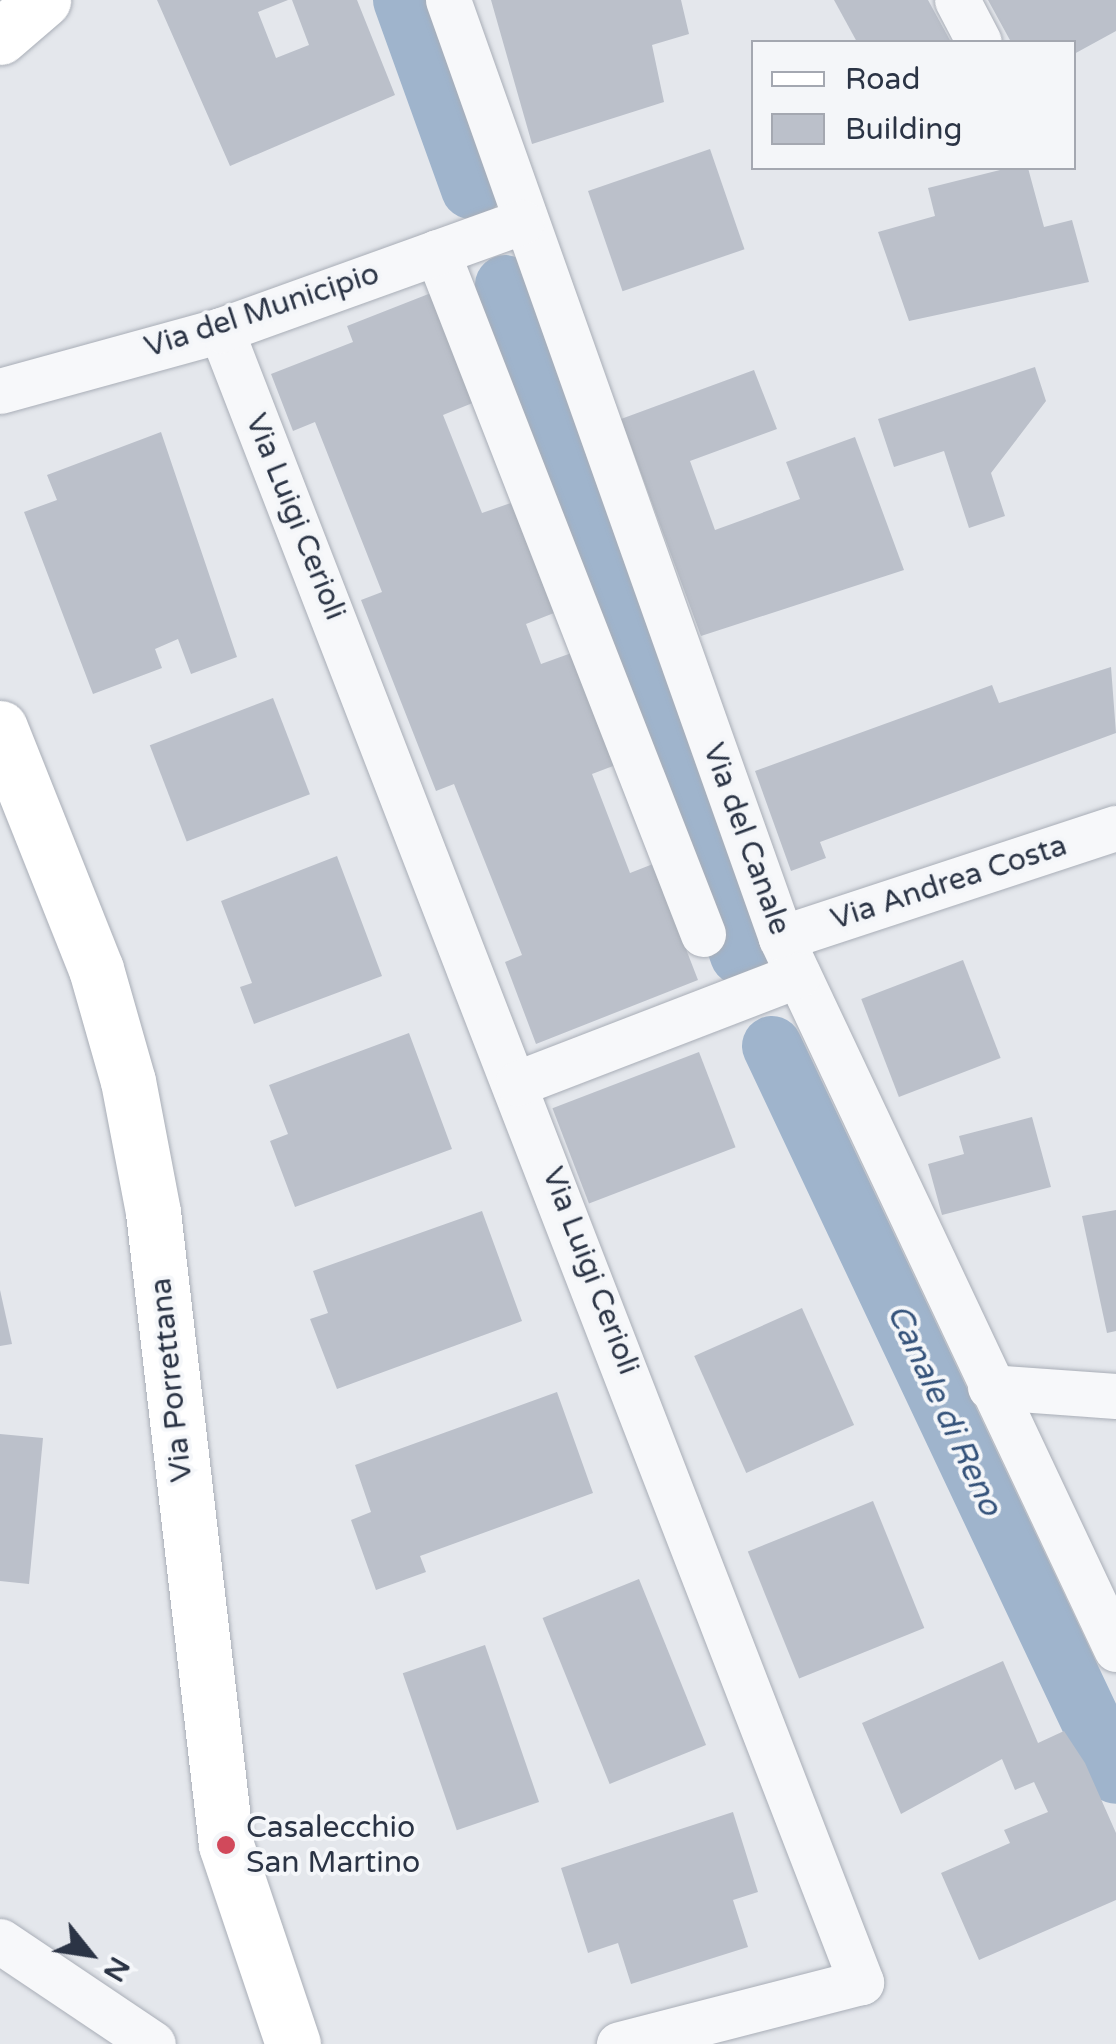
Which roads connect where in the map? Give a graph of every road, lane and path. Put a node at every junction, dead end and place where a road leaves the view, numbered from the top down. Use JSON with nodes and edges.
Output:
{"nodes":[{"id":1,"x":42,"y":0,"type":"edge"},
{"id":2,"x":448,"y":0,"type":"edge"},
{"id":3,"x":958,"y":0,"type":"edge"},
{"id":4,"x":0,"y":37,"type":"edge"},
{"id":5,"x":978,"y":40,"type":"edge"},
{"id":6,"x":521,"y":222,"type":"junction"},
{"id":7,"x":437,"y":252,"type":"junction"},
{"id":8,"x":221,"y":330,"type":"junction"},
{"id":9,"x":0,"y":391,"type":"edge"},
{"id":10,"x":0,"y":728,"type":"edge"},
{"id":11,"x":1116,"y":828,"type":"edge"},
{"id":12,"x":702,"y":934,"type":"dead end"},
{"id":13,"x":789,"y":957,"type":"junction"},
{"id":14,"x":518,"y":1083,"type":"junction"},
{"id":15,"x":990,"y":1387,"type":"junction"},
{"id":16,"x":1116,"y":1396,"type":"edge"},
{"id":17,"x":1116,"y":1649,"type":"edge"},
{"id":18,"x":0,"y":1941,"type":"edge"},
{"id":19,"x":154,"y":2044,"type":"edge"},
{"id":20,"x":292,"y":2044,"type":"edge"},
{"id":21,"x":619,"y":2044,"type":"edge"}],
"edges":[{"from":1,"to":4,"type":"main road"},
{"from":2,"to":6,"type":"street","name":"Via del Canale"},
{"from":3,"to":5,"type":"street"},
{"from":6,"to":7,"type":"street","name":"Via del Municipio"},
{"from":6,"to":13,"type":"street","name":"Via del Canale"},
{"from":7,"to":8,"type":"street","name":"Via del Municipio"},
{"from":7,"to":12,"type":"street"},
{"from":8,"to":9,"type":"street","name":"Via del Municipio"},
{"from":8,"to":14,"type":"street","name":"Via Luigi Cerioli"},
{"from":10,"to":20,"type":"main road","name":"Via Porrettana"},
{"from":11,"to":13,"type":"street","name":"Via Andrea Costa"},
{"from":13,"to":14,"type":"street","name":"Via Andrea Costa"},
{"from":13,"to":15,"type":"street","name":"Via del Canale"},
{"from":14,"to":21,"type":"street","name":"Via Luigi Cerioli"},
{"from":15,"to":16,"type":"street"},
{"from":15,"to":17,"type":"street","name":"Via del Canale"},
{"from":18,"to":19,"type":"street"}]}
